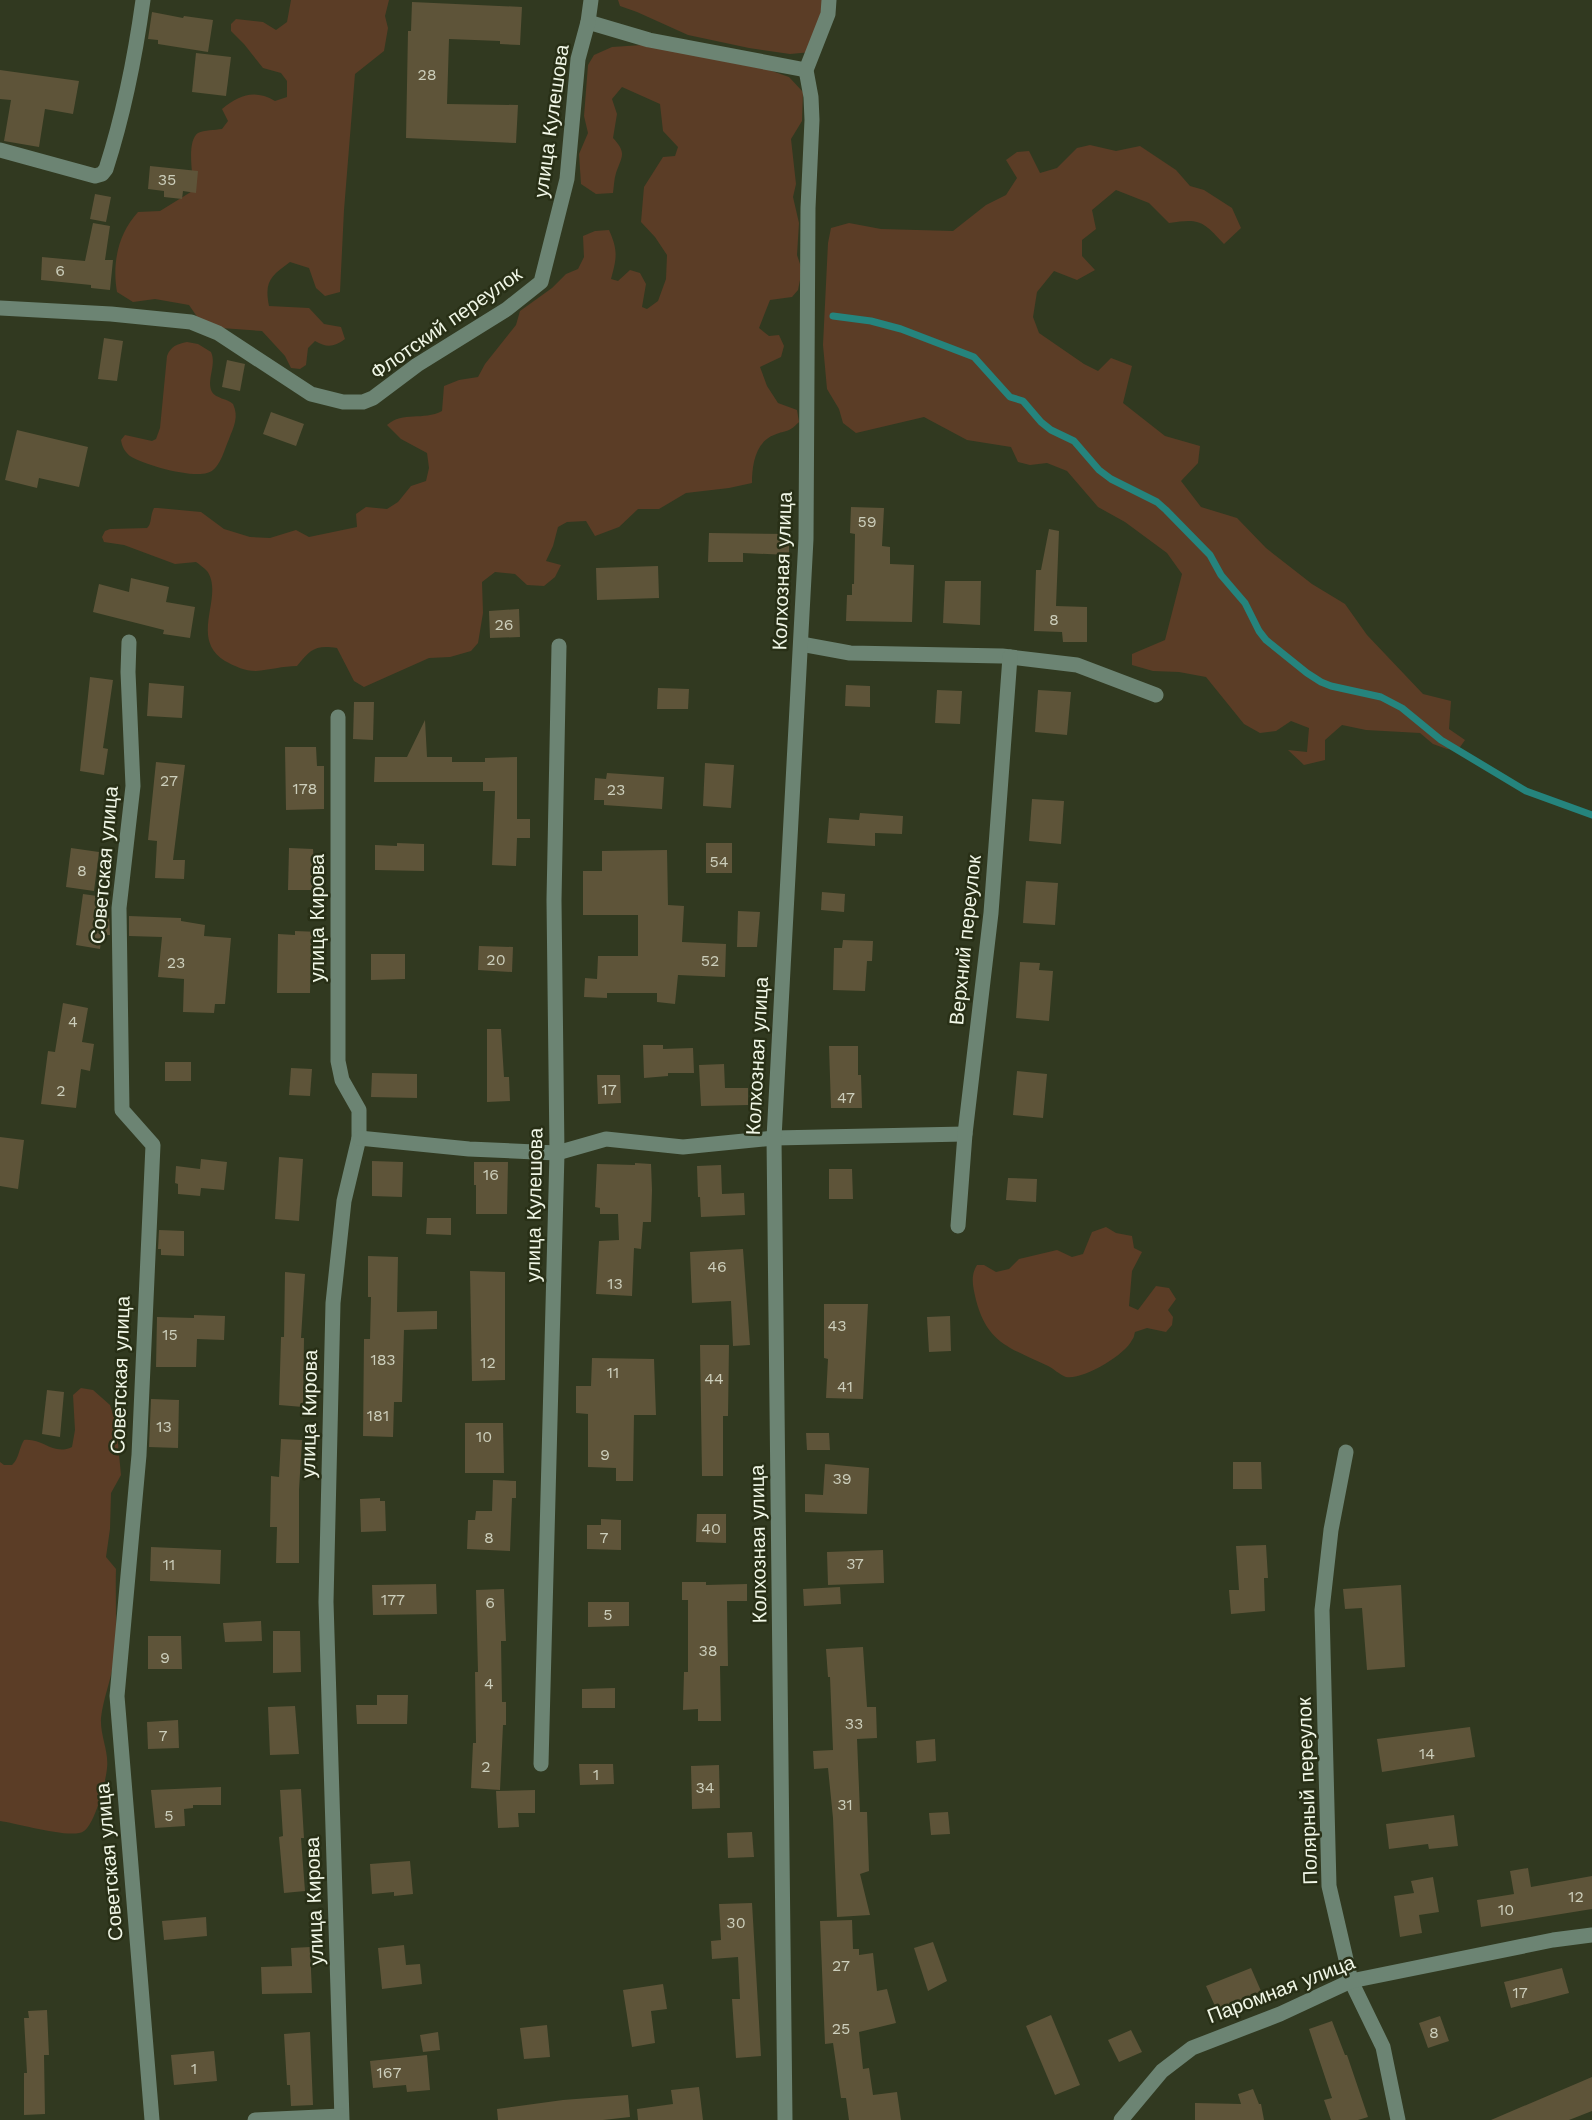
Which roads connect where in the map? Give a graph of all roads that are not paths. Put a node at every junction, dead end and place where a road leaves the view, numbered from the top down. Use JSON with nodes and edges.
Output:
{"nodes":[{"id":1,"x":143,"y":0,"type":"edge"},
{"id":2,"x":591,"y":0,"type":"edge"},
{"id":3,"x":829,"y":0,"type":"edge"},
{"id":4,"x":588,"y":22,"type":"junction"},
{"id":5,"x":806,"y":70,"type":"junction"},
{"id":6,"x":0,"y":150,"type":"edge"},
{"id":7,"x":541,"y":282,"type":"joint"},
{"id":8,"x":0,"y":308,"type":"edge"},
{"id":9,"x":129,"y":642,"type":"dead end"},
{"id":10,"x":801,"y":644,"type":"junction"},
{"id":11,"x":559,"y":646,"type":"dead end"},
{"id":12,"x":1010,"y":657,"type":"junction"},
{"id":13,"x":1156,"y":695,"type":"dead end"},
{"id":14,"x":338,"y":717,"type":"dead end"},
{"id":15,"x":965,"y":1134,"type":"junction"},
{"id":16,"x":359,"y":1138,"type":"junction"},
{"id":17,"x":774,"y":1138,"type":"junction"},
{"id":18,"x":557,"y":1153,"type":"junction"},
{"id":19,"x":958,"y":1226,"type":"dead end"},
{"id":20,"x":1346,"y":1452,"type":"dead end"},
{"id":21,"x":541,"y":1764,"type":"dead end"},
{"id":22,"x":1592,"y":1935,"type":"edge"},
{"id":23,"x":1351,"y":1981,"type":"junction"},
{"id":24,"x":342,"y":2118,"type":"edge"},
{"id":25,"x":152,"y":2120,"type":"edge"},
{"id":26,"x":255,"y":2120,"type":"edge"},
{"id":27,"x":784,"y":2120,"type":"edge"},
{"id":28,"x":1121,"y":2120,"type":"edge"},
{"id":29,"x":1398,"y":2120,"type":"edge"}],
"edges":[{"from":1,"to":6,"type":"street"},
{"from":2,"to":4,"type":"street","name":"улица Кулешова"},
{"from":3,"to":5,"type":"street"},
{"from":4,"to":5,"type":"street"},
{"from":4,"to":7,"type":"street","name":"улица Кулешова"},
{"from":5,"to":10,"type":"street","name":"Колхозная улица"},
{"from":7,"to":8,"type":"street","name":"Флотский переулок"},
{"from":9,"to":25,"type":"street","name":"Советская улица"},
{"from":10,"to":12,"type":"street"},
{"from":10,"to":17,"type":"street","name":"Колхозная улица"},
{"from":11,"to":18,"type":"street","name":"улица Кулешова"},
{"from":12,"to":13,"type":"street"},
{"from":12,"to":15,"type":"street","name":"Верхний переулок"},
{"from":14,"to":16,"type":"street","name":"улица Кирова"},
{"from":15,"to":17,"type":"street"},
{"from":15,"to":19,"type":"street","name":"Верхний переулок"},
{"from":16,"to":18,"type":"street"},
{"from":16,"to":24,"type":"street","name":"улица Кирова"},
{"from":17,"to":18,"type":"street"},
{"from":17,"to":27,"type":"street","name":"Колхозная улица"},
{"from":18,"to":21,"type":"street","name":"улица Кулешова"},
{"from":20,"to":23,"type":"street","name":"Полярный переулок"},
{"from":22,"to":23,"type":"street","name":"Паромная улица"},
{"from":23,"to":28,"type":"street","name":"Паромная улица"},
{"from":23,"to":29,"type":"street","name":"Полярный переулок"},
{"from":24,"to":26,"type":"street"}]}
